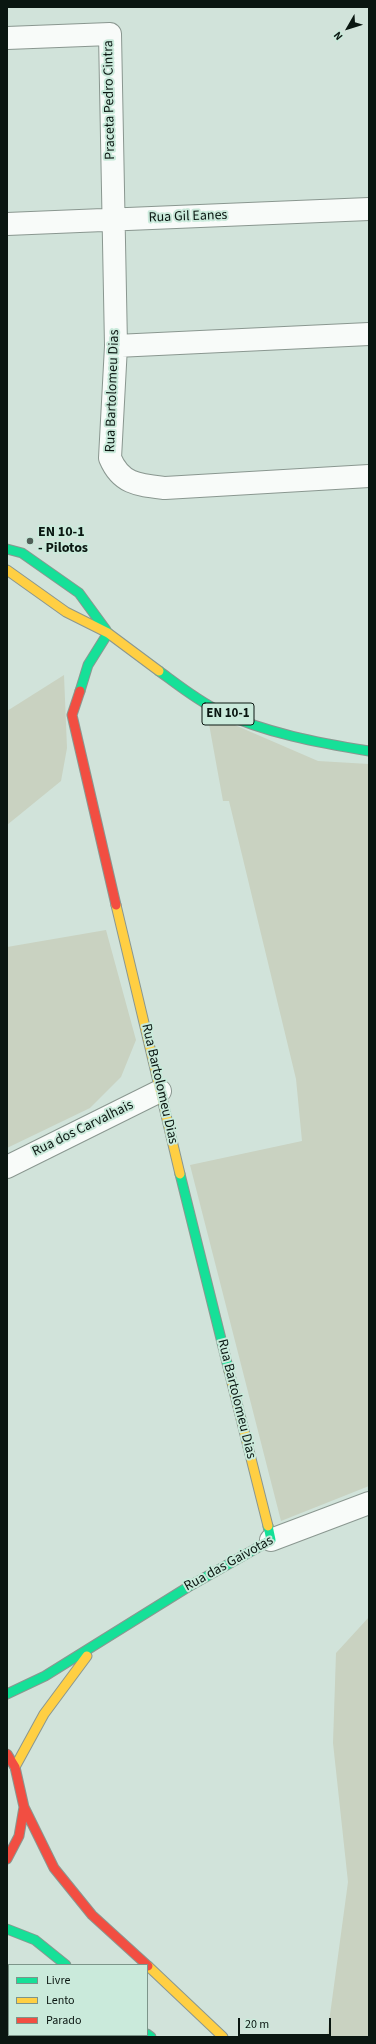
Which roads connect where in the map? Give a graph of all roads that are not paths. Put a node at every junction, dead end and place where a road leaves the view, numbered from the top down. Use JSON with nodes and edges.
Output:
{"nodes":[{"id":1,"x":7,"y":38,"type":"edge"},
{"id":2,"x":369,"y":209,"type":"edge"},
{"id":3,"x":113,"y":220,"type":"junction"},
{"id":4,"x":7,"y":224,"type":"edge"},
{"id":5,"x":369,"y":334,"type":"edge"},
{"id":6,"x":116,"y":346,"type":"junction"},
{"id":7,"x":369,"y":476,"type":"edge"},
{"id":8,"x":7,"y":549,"type":"edge"},
{"id":9,"x":7,"y":570,"type":"edge"},
{"id":10,"x":108,"y":633,"type":"junction"},
{"id":11,"x":369,"y":750,"type":"edge"},
{"id":12,"x":160,"y":1091,"type":"junction"},
{"id":13,"x":7,"y":1167,"type":"edge"},
{"id":14,"x":369,"y":1503,"type":"edge"},
{"id":15,"x":271,"y":1540,"type":"junction"},
{"id":16,"x":98,"y":1644,"type":"junction"},
{"id":17,"x":7,"y":1694,"type":"edge"},
{"id":18,"x":7,"y":1754,"type":"edge"},
{"id":19,"x":16,"y":1767,"type":"junction"},
{"id":20,"x":24,"y":1807,"type":"junction"},
{"id":21,"x":7,"y":1859,"type":"edge"},
{"id":22,"x":7,"y":1929,"type":"edge"},
{"id":23,"x":65,"y":1964,"type":"edge"},
{"id":24,"x":145,"y":1964,"type":"edge"},
{"id":25,"x":148,"y":1967,"type":"edge"},
{"id":26,"x":223,"y":2037,"type":"edge"}],
"edges":[{"from":1,"to":3,"type":"street","name":"Praceta Pedro Cintra"},
{"from":2,"to":3,"type":"street","name":"Rua Gil Eanes"},
{"from":3,"to":4,"type":"street","name":"Rua Gil Eanes"},
{"from":3,"to":6,"type":"street","name":"Rua Bartolomeu Dias"},
{"from":5,"to":6,"type":"street"},
{"from":6,"to":7,"type":"street","name":"Rua Bartolomeu Dias"},
{"from":8,"to":10,"type":"street","number":"EN 10-1"},
{"from":9,"to":10,"type":"street","number":"EN 10-1"},
{"from":10,"to":11,"type":"street","number":"EN 10-1"},
{"from":10,"to":12,"type":"street","name":"Rua Bartolomeu Dias"},
{"from":12,"to":13,"type":"street","name":"Rua dos Carvalhais"},
{"from":12,"to":15,"type":"street","name":"Rua Bartolomeu Dias"},
{"from":14,"to":15,"type":"street","name":"Rua das Gaivotas"},
{"from":15,"to":16,"type":"street","name":"Rua das Gaivotas"},
{"from":16,"to":17,"type":"street"},
{"from":16,"to":19,"type":"street"},
{"from":18,"to":19,"type":"street"},
{"from":19,"to":20,"type":"street"},
{"from":20,"to":21,"type":"street"},
{"from":20,"to":24,"type":"street"},
{"from":22,"to":23,"type":"street"},
{"from":25,"to":26,"type":"street"}]}
